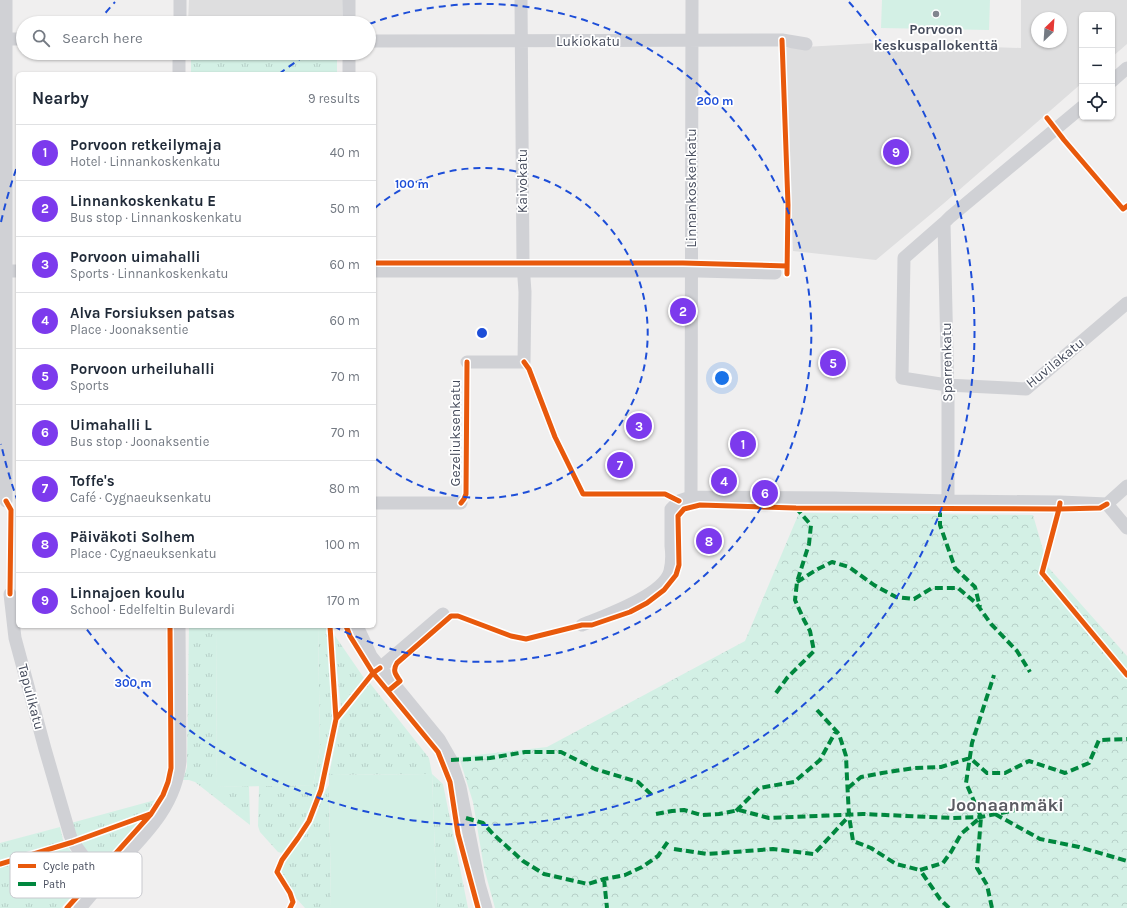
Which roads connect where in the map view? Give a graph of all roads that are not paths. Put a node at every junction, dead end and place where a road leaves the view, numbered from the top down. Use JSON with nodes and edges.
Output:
{"nodes":[{"id":1,"x":6,"y":0,"type":"edge"},
{"id":2,"x":180,"y":0,"type":"edge"},
{"id":3,"x":349,"y":0,"type":"edge"},
{"id":4,"x":521,"y":0,"type":"edge"},
{"id":5,"x":692,"y":0,"type":"edge"},
{"id":6,"x":180,"y":16,"type":"edge"},
{"id":7,"x":349,"y":16,"type":"edge"},
{"id":8,"x":3,"y":39,"type":"edge"},
{"id":9,"x":16,"y":39,"type":"edge"},
{"id":10,"x":376,"y":41,"type":"edge"},
{"id":11,"x":521,"y":41,"type":"junction"},
{"id":12,"x":692,"y":41,"type":"junction"},
{"id":13,"x":806,"y":44,"type":"dead end"},
{"id":14,"x":180,"y":60,"type":"edge"},
{"id":15,"x":349,"y":60,"type":"edge"},
{"id":16,"x":1127,"y":68,"type":"edge"},
{"id":17,"x":179,"y":72,"type":"edge"},
{"id":18,"x":349,"y":72,"type":"edge"},
{"id":19,"x":1115,"y":78,"type":"edge"},
{"id":20,"x":1079,"y":110,"type":"edge"},
{"id":21,"x":944,"y":223,"type":"junction"},
{"id":22,"x":523,"y":270,"type":"junction"},
{"id":23,"x":8,"y":271,"type":"edge"},
{"id":24,"x":376,"y":271,"type":"edge"},
{"id":25,"x":691,"y":271,"type":"junction"},
{"id":26,"x":775,"y":273,"type":"dead end"},
{"id":27,"x":1127,"y":303,"type":"edge"},
{"id":28,"x":467,"y":362,"type":"dead end"},
{"id":29,"x":524,"y":362,"type":"joint"},
{"id":30,"x":947,"y":385,"type":"junction"},
{"id":31,"x":1127,"y":486,"type":"edge"},
{"id":32,"x":691,"y":497,"type":"junction"},
{"id":33,"x":8,"y":501,"type":"edge"},
{"id":34,"x":948,"y":501,"type":"junction"},
{"id":35,"x":376,"y":503,"type":"edge"},
{"id":36,"x":462,"y":503,"type":"dead end"},
{"id":37,"x":1107,"y":504,"type":"junction"},
{"id":38,"x":1127,"y":528,"type":"edge"},
{"id":39,"x":10,"y":594,"type":"dead end"},
{"id":40,"x":442,"y":614,"type":"dead end"},
{"id":41,"x":582,"y":625,"type":"dead end"},
{"id":42,"x":179,"y":628,"type":"edge"},
{"id":43,"x":358,"y":628,"type":"edge"},
{"id":44,"x":380,"y":668,"type":"junction"},
{"id":45,"x":80,"y":852,"type":"edge"},
{"id":46,"x":129,"y":852,"type":"edge"},
{"id":47,"x":88,"y":898,"type":"edge"},
{"id":48,"x":80,"y":908,"type":"edge"},
{"id":49,"x":486,"y":908,"type":"edge"}],
"edges":[{"from":1,"to":8,"type":"street"},
{"from":2,"to":6,"type":"street"},
{"from":3,"to":7,"type":"street"},
{"from":4,"to":11,"type":"street","name":"Kaivokatu"},
{"from":5,"to":12,"type":"street","name":"Linnankoskenkatu"},
{"from":8,"to":9,"type":"street"},
{"from":8,"to":23,"type":"street"},
{"from":10,"to":11,"type":"street","name":"Lukiokatu"},
{"from":11,"to":12,"type":"street","name":"Lukiokatu"},
{"from":11,"to":22,"type":"street","name":"Kaivokatu"},
{"from":12,"to":13,"type":"street","name":"Lukiokatu"},
{"from":12,"to":25,"type":"street","name":"Linnankoskenkatu"},
{"from":14,"to":17,"type":"street"},
{"from":15,"to":18,"type":"street"},
{"from":16,"to":19,"type":"street"},
{"from":20,"to":21,"type":"street"},
{"from":21,"to":30,"type":"street","name":"Sparrenkatu"},
{"from":21,"to":30,"type":"street","name":"Huvilakatu"},
{"from":22,"to":24,"type":"street"},
{"from":22,"to":25,"type":"street"},
{"from":22,"to":29,"type":"street","name":"Kaivokatu"},
{"from":23,"to":33,"type":"street"},
{"from":25,"to":26,"type":"street"},
{"from":25,"to":32,"type":"street","name":"Linnankoskenkatu"},
{"from":27,"to":30,"type":"street","name":"Huvilakatu"},
{"from":28,"to":29,"type":"street","name":"Gezeliuksenkatu"},
{"from":30,"to":34,"type":"street","name":"Sparrenkatu"},
{"from":31,"to":37,"type":"street"},
{"from":32,"to":34,"type":"street"},
{"from":32,"to":41,"type":"street"},
{"from":34,"to":37,"type":"street"},
{"from":35,"to":36,"type":"street"},
{"from":37,"to":38,"type":"street"},
{"from":39,"to":45,"type":"street","name":"Tapulikatu"},
{"from":40,"to":44,"type":"street"},
{"from":42,"to":46,"type":"street"},
{"from":43,"to":44,"type":"street"},
{"from":44,"to":49,"type":"street"},
{"from":47,"to":48,"type":"street"}]}
